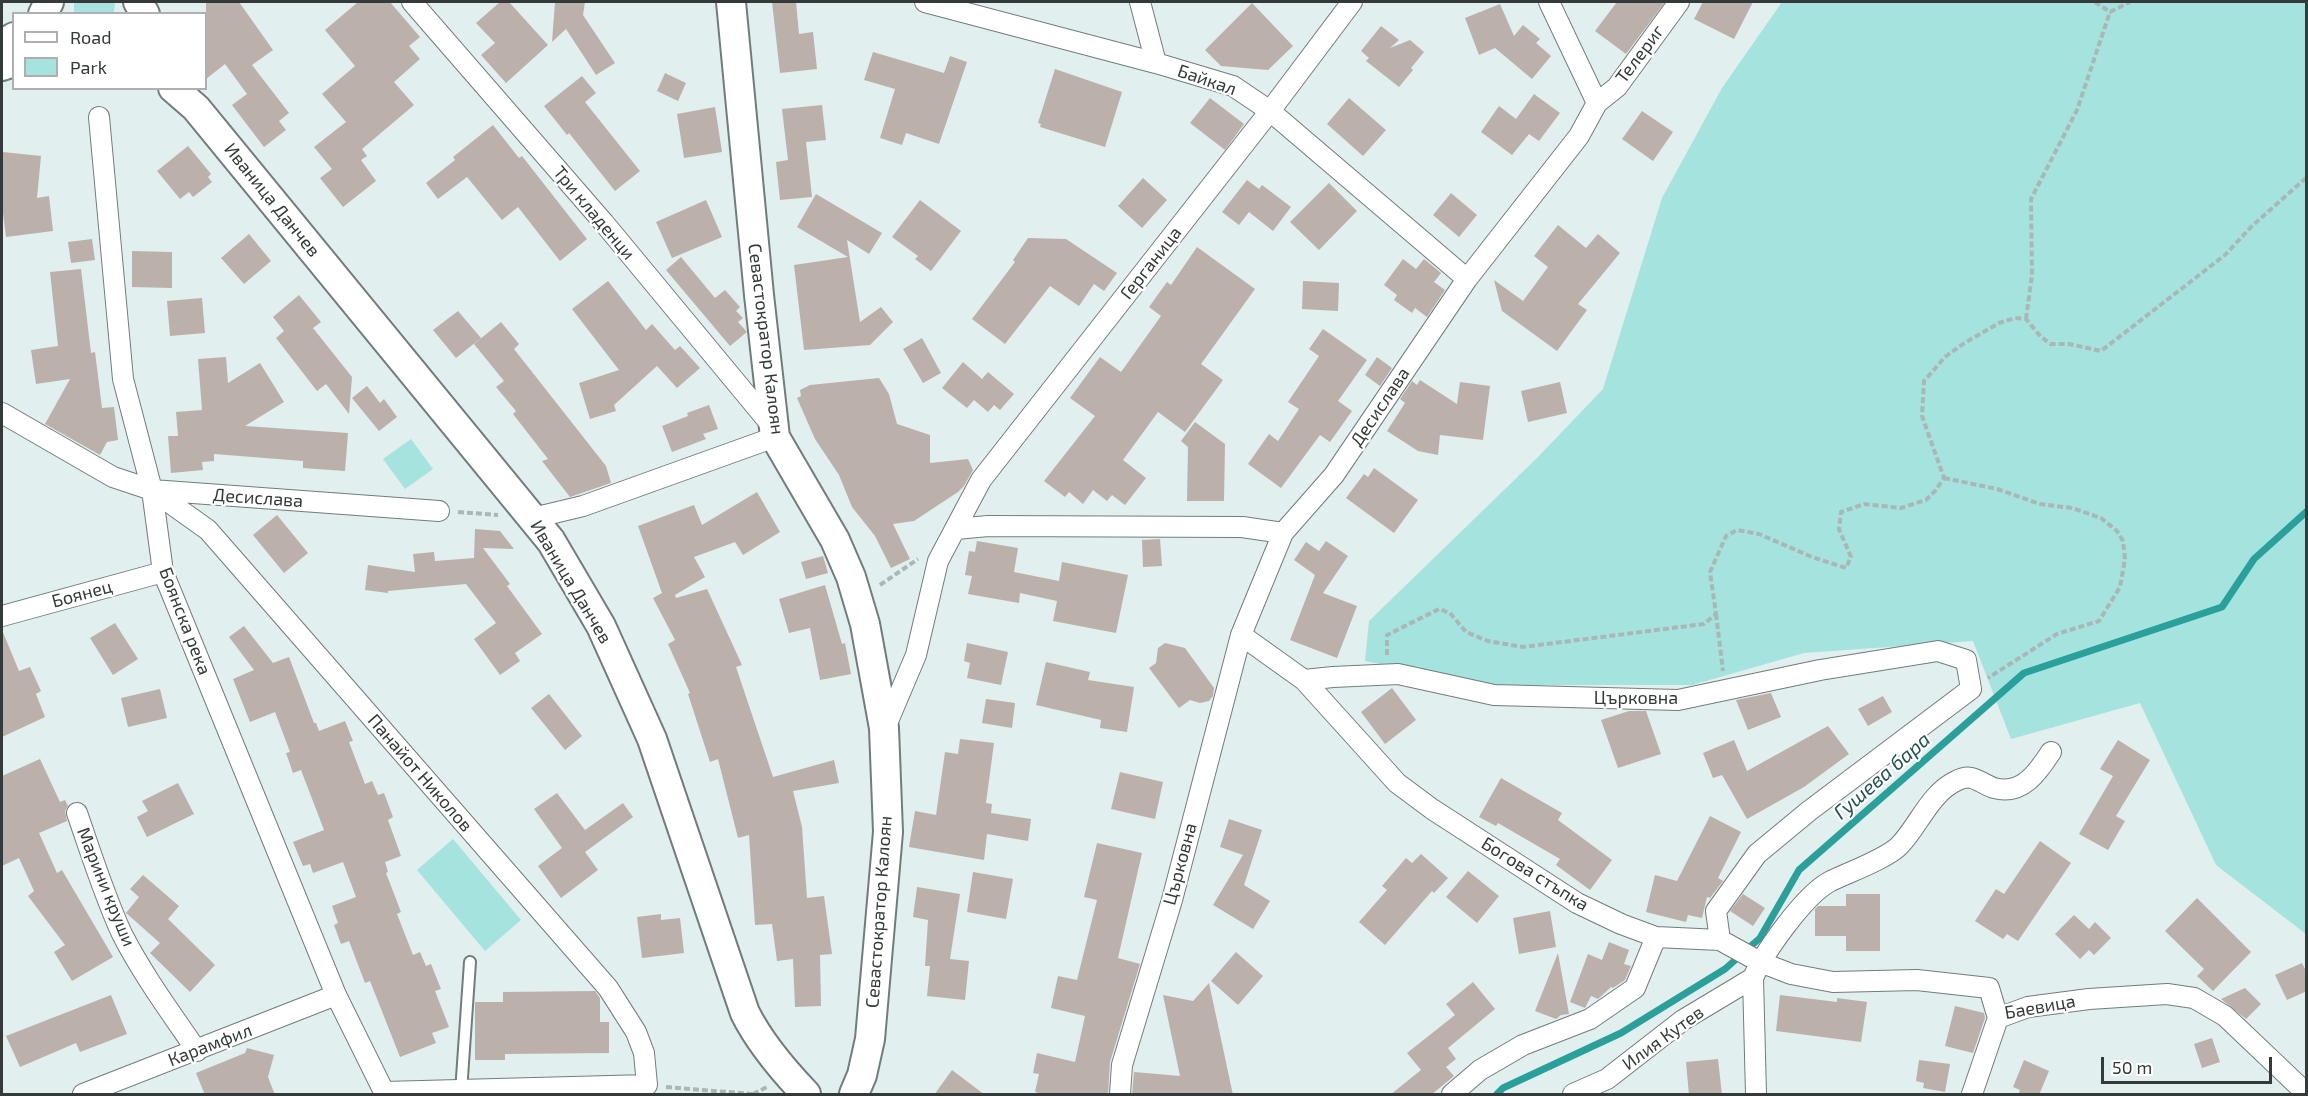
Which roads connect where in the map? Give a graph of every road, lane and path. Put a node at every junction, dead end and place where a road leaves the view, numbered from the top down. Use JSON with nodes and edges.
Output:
{"nodes":[{"id":1,"x":412,"y":2,"type":"edge"},
{"id":2,"x":730,"y":2,"type":"edge"},
{"id":3,"x":925,"y":2,"type":"edge"},
{"id":4,"x":1140,"y":2,"type":"edge"},
{"id":5,"x":1352,"y":2,"type":"edge"},
{"id":6,"x":1549,"y":2,"type":"edge"},
{"id":7,"x":1679,"y":2,"type":"edge"},
{"id":8,"x":2095,"y":2,"type":"edge"},
{"id":9,"x":2130,"y":2,"type":"edge"},
{"id":10,"x":2110,"y":12,"type":"junction"},
{"id":11,"x":1156,"y":63,"type":"junction"},
{"id":12,"x":177,"y":90,"type":"edge"},
{"id":13,"x":191,"y":98,"type":"edge"},
{"id":14,"x":1598,"y":103,"type":"junction"},
{"id":15,"x":1270,"y":111,"type":"junction"},
{"id":16,"x":99,"y":117,"type":"dead end"},
{"id":17,"x":2307,"y":178,"type":"edge"},
{"id":18,"x":1467,"y":279,"type":"junction"},
{"id":19,"x":2026,"y":319,"type":"junction"},
{"id":20,"x":2,"y":413,"type":"edge"},
{"id":21,"x":774,"y":432,"type":"junction"},
{"id":22,"x":1944,"y":478,"type":"junction"},
{"id":23,"x":152,"y":490,"type":"junction"},
{"id":24,"x":439,"y":511,"type":"joint"},
{"id":25,"x":533,"y":518,"type":"junction"},
{"id":26,"x":956,"y":529,"type":"junction"},
{"id":27,"x":1283,"y":533,"type":"junction"},
{"id":28,"x":906,"y":568,"type":"dead end"},
{"id":29,"x":163,"y":572,"type":"junction"},
{"id":30,"x":890,"y":578,"type":"dead end"},
{"id":31,"x":1716,"y":614,"type":"junction"},
{"id":32,"x":2,"y":616,"type":"edge"},
{"id":33,"x":1242,"y":635,"type":"junction"},
{"id":34,"x":1398,"y":674,"type":"junction"},
{"id":35,"x":1304,"y":680,"type":"junction"},
{"id":36,"x":1971,"y":689,"type":"junction"},
{"id":37,"x":1726,"y":690,"type":"junction"},
{"id":38,"x":884,"y":728,"type":"junction"},
{"id":39,"x":2051,"y":752,"type":"dead end"},
{"id":40,"x":76,"y":813,"type":"dead end"},
{"id":41,"x":1656,"y":937,"type":"junction"},
{"id":42,"x":1720,"y":940,"type":"junction"},
{"id":43,"x":470,"y":962,"type":"dead end"},
{"id":44,"x":1756,"y":970,"type":"junction"},
{"id":45,"x":336,"y":995,"type":"junction"},
{"id":46,"x":1998,"y":1018,"type":"junction"},
{"id":47,"x":197,"y":1050,"type":"junction"},
{"id":48,"x":647,"y":1085,"type":"junction"},
{"id":49,"x":461,"y":1092,"type":"junction"},
{"id":50,"x":385,"y":1093,"type":"edge"},
{"id":51,"x":2307,"y":1093,"type":"edge"},
{"id":52,"x":82,"y":1095,"type":"edge"},
{"id":53,"x":752,"y":1095,"type":"edge"},
{"id":54,"x":806,"y":1095,"type":"edge"},
{"id":55,"x":854,"y":1095,"type":"edge"},
{"id":56,"x":1120,"y":1095,"type":"edge"},
{"id":57,"x":1452,"y":1095,"type":"edge"},
{"id":58,"x":1573,"y":1095,"type":"edge"},
{"id":59,"x":1756,"y":1095,"type":"edge"},
{"id":60,"x":1972,"y":1095,"type":"edge"}],
"edges":[{"from":1,"to":21,"type":"street","name":"Три кладенци"},
{"from":2,"to":21,"type":"main road","name":"Севастократор Калоян"},
{"from":3,"to":11,"type":"street","name":"Байкал"},
{"from":4,"to":11,"type":"street"},
{"from":5,"to":15,"type":"street","name":"Герганица"},
{"from":6,"to":14,"type":"street"},
{"from":7,"to":14,"type":"street","name":"Телериг"},
{"from":8,"to":10,"type":"path"},
{"from":9,"to":10,"type":"path"},
{"from":10,"to":19,"type":"path"},
{"from":11,"to":15,"type":"street","name":"Байкал"},
{"from":12,"to":13,"type":"main road","name":"Иваница Данчев"},
{"from":13,"to":25,"type":"main road","name":"Иваница Данчев"},
{"from":14,"to":18,"type":"street","name":"Десислава"},
{"from":15,"to":18,"type":"street","name":"Байкал"},
{"from":15,"to":26,"type":"street","name":"Герганица"},
{"from":16,"to":23,"type":"street","name":"Боянска река"},
{"from":17,"to":19,"type":"path"},
{"from":18,"to":27,"type":"street","name":"Десислава"},
{"from":19,"to":22,"type":"path"},
{"from":20,"to":23,"type":"street","name":"Десислава"},
{"from":21,"to":25,"type":"street"},
{"from":21,"to":38,"type":"main road","name":"Севастократор Калоян"},
{"from":22,"to":31,"type":"path"},
{"from":22,"to":36,"type":"path"},
{"from":23,"to":24,"type":"street","name":"Десислава"},
{"from":23,"to":29,"type":"street","name":"Боянска река"},
{"from":23,"to":48,"type":"street","name":"Панайот Николов"},
{"from":24,"to":25,"type":"path"},
{"from":25,"to":54,"type":"main road","name":"Иваница Данчев"},
{"from":26,"to":27,"type":"street"},
{"from":26,"to":38,"type":"street","name":"Севастократор Калоян"},
{"from":27,"to":33,"type":"street","name":"Църковна"},
{"from":28,"to":30,"type":"path"},
{"from":29,"to":32,"type":"street","name":"Боянец"},
{"from":29,"to":45,"type":"street","name":"Боянска река"},
{"from":31,"to":34,"type":"path"},
{"from":31,"to":37,"type":"path"},
{"from":33,"to":35,"type":"street","name":"Богова стъпка"},
{"from":33,"to":56,"type":"street","name":"Църковна"},
{"from":34,"to":35,"type":"street","name":"Църковна"},
{"from":34,"to":37,"type":"street","name":"Църковна"},
{"from":35,"to":41,"type":"street","name":"Богова стъпка"},
{"from":36,"to":37,"type":"street","name":"Църковна"},
{"from":36,"to":42,"type":"street"},
{"from":38,"to":55,"type":"main road","name":"Севастократор Калоян"},
{"from":39,"to":44,"type":"street"},
{"from":40,"to":47,"type":"street","name":"Марини круши"},
{"from":41,"to":42,"type":"street","name":"Богова стъпка"},
{"from":41,"to":57,"type":"street"},
{"from":42,"to":44,"type":"street","name":"Богова стъпка"},
{"from":43,"to":49,"type":"lane"},
{"from":44,"to":46,"type":"street","name":"Баевица"},
{"from":44,"to":58,"type":"street","name":"Илия Кутев"},
{"from":44,"to":59,"type":"street"},
{"from":45,"to":47,"type":"street","name":"Карамфил"},
{"from":45,"to":50,"type":"street","name":"Боянска река"},
{"from":46,"to":51,"type":"street","name":"Баевица"},
{"from":46,"to":60,"type":"street"},
{"from":47,"to":52,"type":"street","name":"Карамфил"},
{"from":48,"to":49,"type":"street"},
{"from":48,"to":53,"type":"path"},
{"from":49,"to":50,"type":"street"}]}
